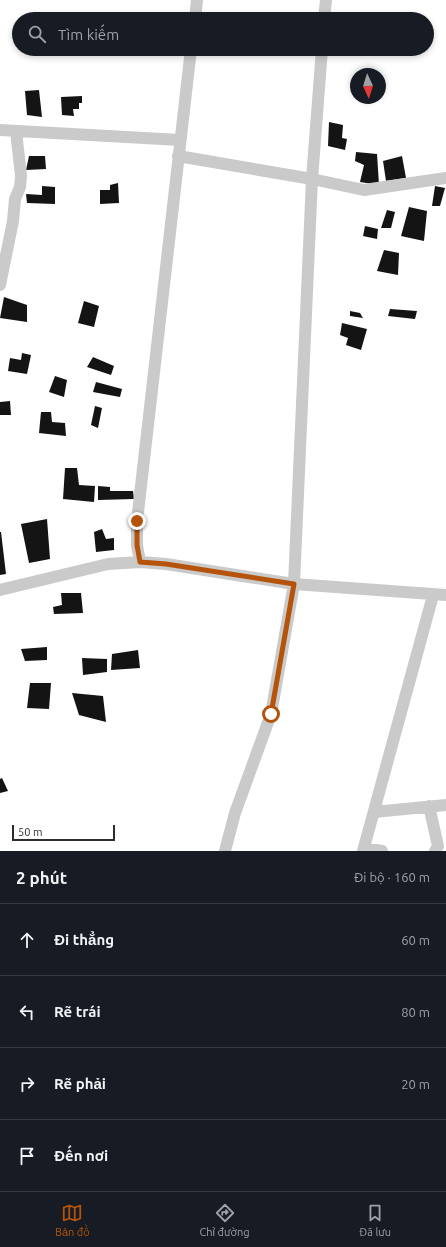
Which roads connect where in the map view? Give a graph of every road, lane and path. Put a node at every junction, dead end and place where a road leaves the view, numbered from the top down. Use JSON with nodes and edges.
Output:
{"nodes":[{"id":1,"x":197,"y":0,"type":"edge"},
{"id":2,"x":326,"y":0,"type":"edge"},
{"id":3,"x":196,"y":12,"type":"edge"},
{"id":4,"x":325,"y":12,"type":"edge"},
{"id":5,"x":190,"y":56,"type":"edge"},
{"id":6,"x":321,"y":56,"type":"edge"},
{"id":7,"x":0,"y":130,"type":"edge"},
{"id":8,"x":16,"y":131,"type":"junction"},
{"id":9,"x":180,"y":140,"type":"junction"},
{"id":10,"x":178,"y":156,"type":"junction"},
{"id":11,"x":446,"y":178,"type":"edge"},
{"id":12,"x":312,"y":179,"type":"junction"},
{"id":13,"x":0,"y":285,"type":"edge"},
{"id":14,"x":140,"y":562,"type":"junction"},
{"id":15,"x":294,"y":584,"type":"junction"},
{"id":16,"x":0,"y":590,"type":"edge"},
{"id":17,"x":446,"y":595,"type":"edge"},
{"id":18,"x":432,"y":599,"type":"dead end"},
{"id":19,"x":446,"y":805,"type":"edge"},
{"id":20,"x":429,"y":806,"type":"junction"},
{"id":21,"x":374,"y":812,"type":"junction"},
{"id":22,"x":364,"y":850,"type":"edge"},
{"id":23,"x":226,"y":851,"type":"edge"},
{"id":24,"x":382,"y":851,"type":"edge"},
{"id":25,"x":436,"y":851,"type":"edge"}],
"edges":[{"from":1,"to":3,"type":"street"},
{"from":2,"to":4,"type":"street"},
{"from":5,"to":9,"type":"street"},
{"from":6,"to":12,"type":"street"},
{"from":7,"to":8,"type":"street"},
{"from":8,"to":9,"type":"street"},
{"from":8,"to":13,"type":"street"},
{"from":9,"to":10,"type":"street"},
{"from":10,"to":12,"type":"street"},
{"from":10,"to":14,"type":"street"},
{"from":11,"to":12,"type":"street"},
{"from":12,"to":15,"type":"street"},
{"from":14,"to":15,"type":"street"},
{"from":14,"to":16,"type":"street"},
{"from":15,"to":17,"type":"street"},
{"from":15,"to":23,"type":"street"},
{"from":18,"to":21,"type":"street"},
{"from":19,"to":20,"type":"street"},
{"from":20,"to":21,"type":"street"},
{"from":20,"to":25,"type":"street"},
{"from":21,"to":22,"type":"street"},
{"from":22,"to":24,"type":"street"}]}
